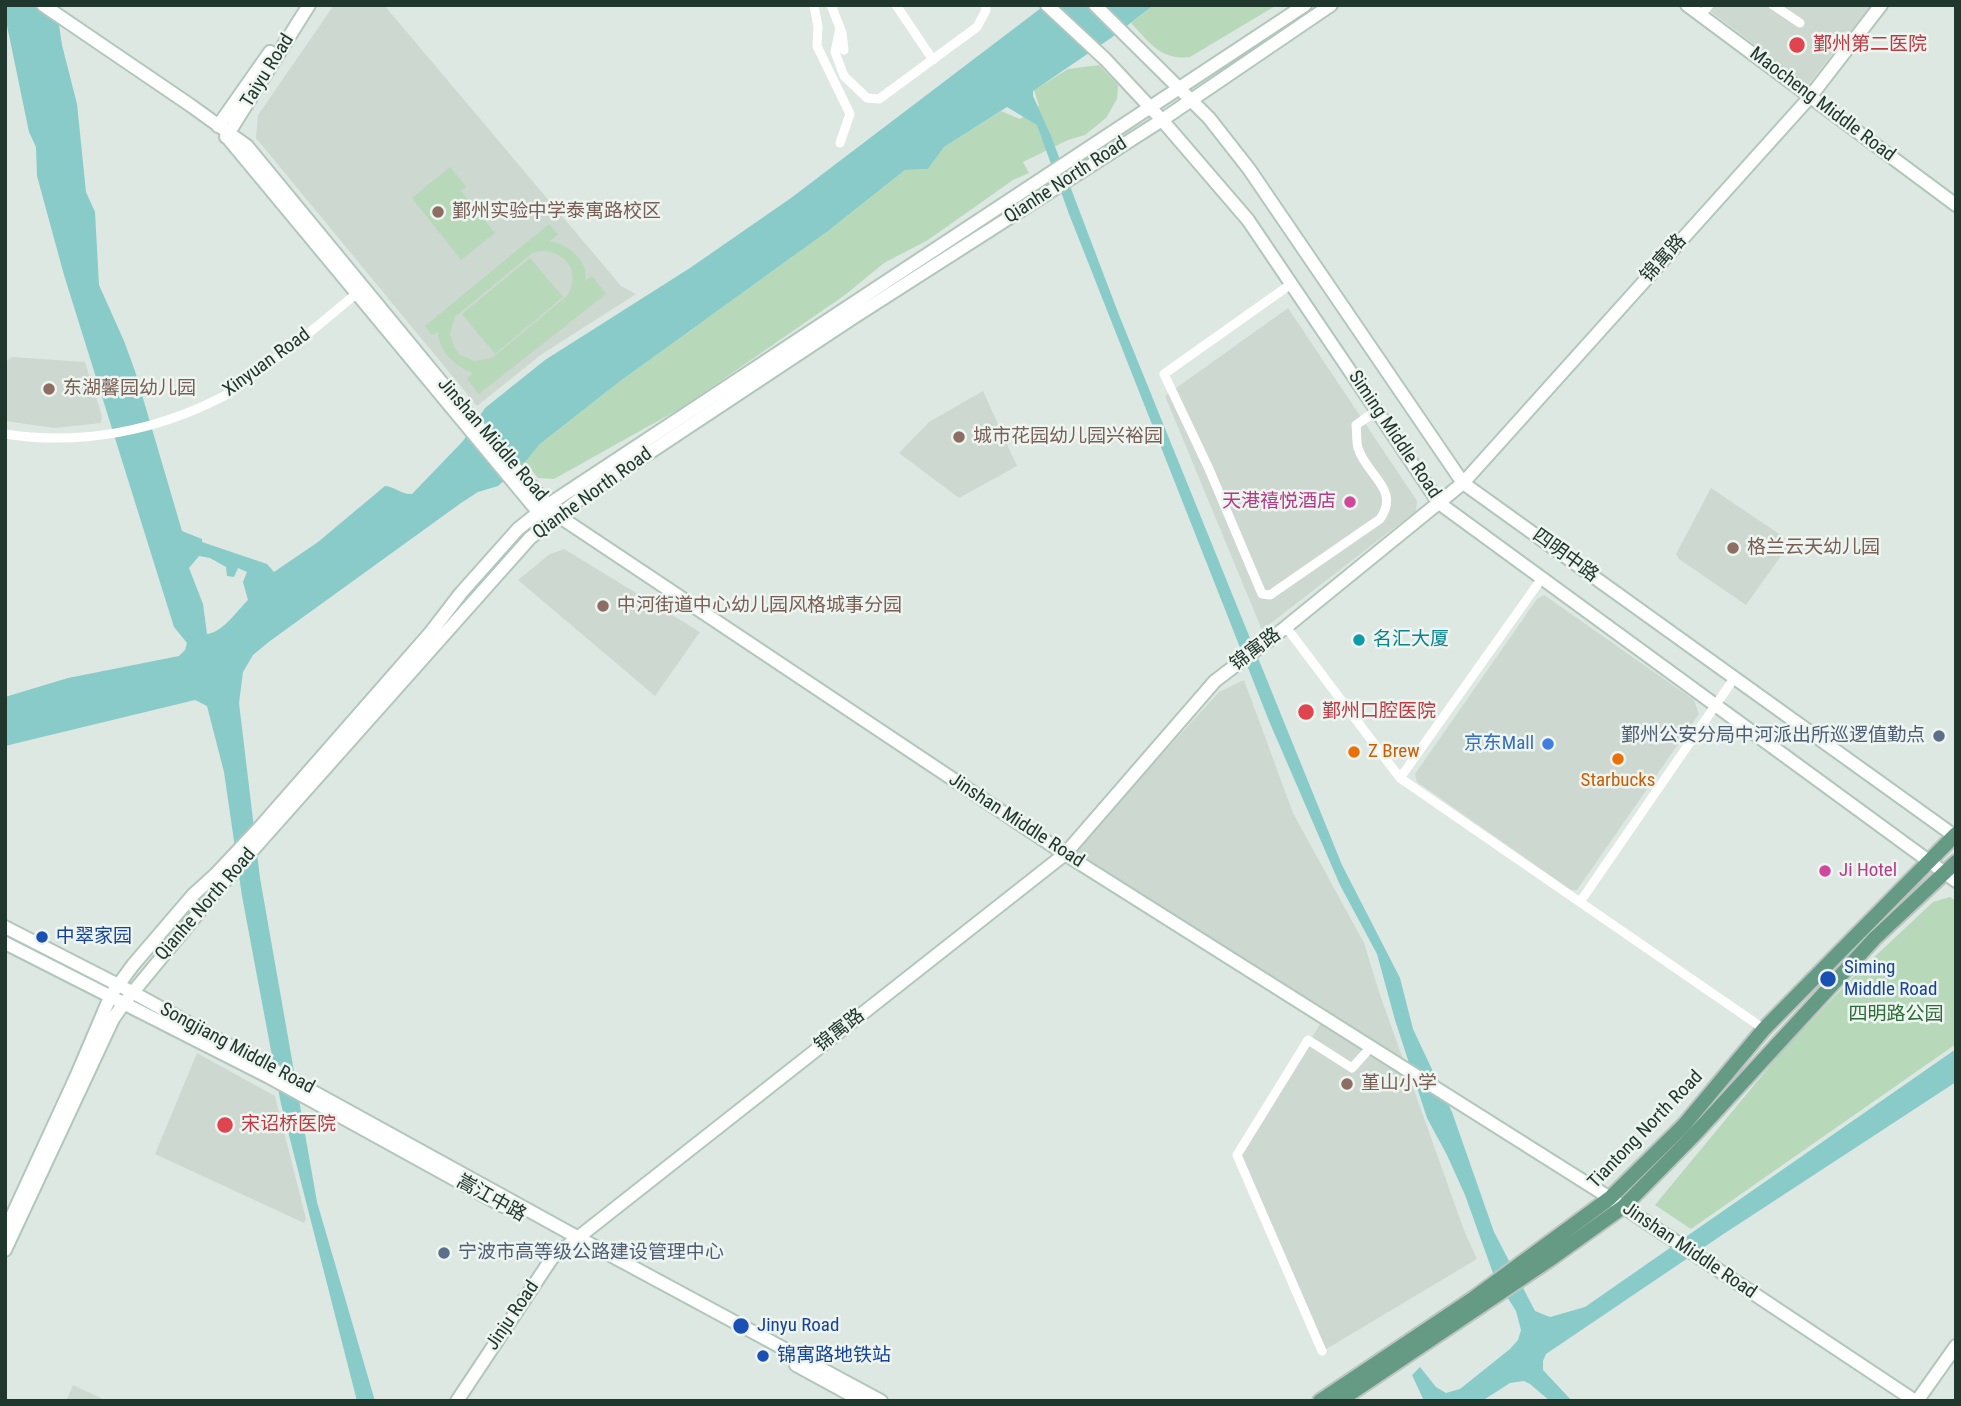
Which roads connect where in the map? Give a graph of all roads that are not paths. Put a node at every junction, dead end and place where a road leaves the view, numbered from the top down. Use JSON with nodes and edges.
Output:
{"nodes":[{"id":1,"x":43,"y":5,"type":"edge"},
{"id":2,"x":301,"y":5,"type":"edge"},
{"id":3,"x":309,"y":5,"type":"edge"},
{"id":4,"x":814,"y":5,"type":"edge"},
{"id":5,"x":831,"y":5,"type":"edge"},
{"id":6,"x":897,"y":5,"type":"edge"},
{"id":7,"x":985,"y":5,"type":"edge"},
{"id":8,"x":1047,"y":5,"type":"edge"},
{"id":9,"x":1095,"y":5,"type":"edge"},
{"id":10,"x":1305,"y":5,"type":"edge"},
{"id":11,"x":1331,"y":5,"type":"edge"},
{"id":12,"x":1688,"y":5,"type":"edge"},
{"id":13,"x":1773,"y":5,"type":"edge"},
{"id":14,"x":1881,"y":5,"type":"edge"},
{"id":15,"x":1705,"y":10,"type":"edge"},
{"id":16,"x":1800,"y":23,"type":"dead end"},
{"id":17,"x":840,"y":28,"type":"junction"},
{"id":18,"x":844,"y":50,"type":"dead end"},
{"id":19,"x":933,"y":59,"type":"junction"},
{"id":20,"x":1179,"y":89,"type":"junction"},
{"id":21,"x":1810,"y":97,"type":"junction"},
{"id":22,"x":1191,"y":100,"type":"junction"},
{"id":23,"x":1151,"y":108,"type":"junction"},
{"id":24,"x":1162,"y":120,"type":"junction"},
{"id":25,"x":224,"y":132,"type":"junction"},
{"id":26,"x":840,"y":143,"type":"dead end"},
{"id":27,"x":1956,"y":205,"type":"edge"},
{"id":28,"x":1291,"y":284,"type":"junction"},
{"id":29,"x":356,"y":294,"type":"junction"},
{"id":30,"x":1376,"y":411,"type":"junction"},
{"id":31,"x":467,"y":420,"type":"junction"},
{"id":32,"x":5,"y":434,"type":"edge"},
{"id":33,"x":1463,"y":483,"type":"junction"},
{"id":34,"x":1439,"y":503,"type":"junction"},
{"id":35,"x":548,"y":514,"type":"junction"},
{"id":36,"x":1542,"y":579,"type":"junction"},
{"id":37,"x":1286,"y":627,"type":"junction"},
{"id":38,"x":1735,"y":677,"type":"junction"},
{"id":39,"x":1716,"y":706,"type":"junction"},
{"id":40,"x":1400,"y":778,"type":"junction"},
{"id":41,"x":264,"y":831,"type":"junction"},
{"id":42,"x":1955,"y":836,"type":"edge"},
{"id":43,"x":1065,"y":854,"type":"junction"},
{"id":44,"x":1928,"y":862,"type":"junction"},
{"id":45,"x":1956,"y":862,"type":"edge"},
{"id":46,"x":1950,"y":877,"type":"edge"},
{"id":47,"x":1580,"y":902,"type":"junction"},
{"id":48,"x":5,"y":927,"type":"edge"},
{"id":49,"x":5,"y":943,"type":"edge"},
{"id":50,"x":114,"y":990,"type":"junction"},
{"id":51,"x":128,"y":997,"type":"junction"},
{"id":52,"x":1764,"y":1029,"type":"junction"},
{"id":53,"x":1371,"y":1047,"type":"junction"},
{"id":54,"x":1616,"y":1203,"type":"junction"},
{"id":55,"x":5,"y":1231,"type":"edge"},
{"id":56,"x":574,"y":1239,"type":"junction"},
{"id":57,"x":5,"y":1250,"type":"edge"},
{"id":58,"x":1524,"y":1269,"type":"junction"},
{"id":59,"x":1956,"y":1346,"type":"edge"},
{"id":60,"x":1322,"y":1352,"type":"dead end"},
{"id":61,"x":457,"y":1401,"type":"edge"},
{"id":62,"x":862,"y":1401,"type":"edge"},
{"id":63,"x":881,"y":1401,"type":"edge"},
{"id":64,"x":1320,"y":1401,"type":"edge"},
{"id":65,"x":1339,"y":1401,"type":"edge"},
{"id":66,"x":1916,"y":1401,"type":"edge"}],
"edges":[{"from":1,"to":25,"type":"main road","name":"Jinshan Middle Road"},
{"from":2,"to":25,"type":"main road","name":"Taiyu Road"},
{"from":3,"to":25,"type":"main road","name":"Taiyu Road"},
{"from":4,"to":26,"type":"street"},
{"from":5,"to":17,"type":"street"},
{"from":6,"to":19,"type":"street"},
{"from":7,"to":19,"type":"street"},
{"from":8,"to":23,"type":"main road","name":"Siming Middle Road"},
{"from":9,"to":20,"type":"main road"},
{"from":10,"to":20,"type":"main road","name":"Qianhe North Road"},
{"from":11,"to":22,"type":"main road","name":"Qianhe North Road"},
{"from":12,"to":15,"type":"main road","name":"Maocheng Middle Road"},
{"from":13,"to":16,"type":"street"},
{"from":14,"to":21,"type":"main road","name":"锦寓路"},
{"from":15,"to":21,"type":"main road","name":"Maocheng Middle Road"},
{"from":17,"to":18,"type":"street"},
{"from":17,"to":19,"type":"street"},
{"from":20,"to":22,"type":"main road"},
{"from":20,"to":23,"type":"main road","name":"Qianhe North Road"},
{"from":21,"to":27,"type":"main road","name":"Maocheng Middle Road"},
{"from":21,"to":33,"type":"main road","name":"锦寓路"},
{"from":22,"to":24,"type":"main road","name":"Qianhe North Road"},
{"from":22,"to":33,"type":"main road","name":"四明中路"},
{"from":23,"to":24,"type":"main road","name":"Siming Middle Road"},
{"from":23,"to":35,"type":"main road","name":"Qianhe North Road"},
{"from":24,"to":28,"type":"main road","name":"Siming Middle Road"},
{"from":24,"to":35,"type":"main road","name":"Qianhe North Road"},
{"from":25,"to":29,"type":"main road","name":"Jinshan Middle Road"},
{"from":25,"to":31,"type":"main road","name":"Jinshan Middle Road"},
{"from":28,"to":30,"type":"main road","name":"Siming Middle Road"},
{"from":28,"to":30,"type":"street"},
{"from":29,"to":31,"type":"main road","name":"Jinshan Middle Road"},
{"from":29,"to":32,"type":"street","name":"Xinyuan Road"},
{"from":30,"to":34,"type":"main road","name":"Siming Middle Road"},
{"from":31,"to":35,"type":"main road","name":"Jinshan Middle Road"},
{"from":33,"to":34,"type":"main road","name":"锦寓路"},
{"from":33,"to":38,"type":"main road","name":"四明中路"},
{"from":34,"to":36,"type":"main road","name":"Siming Middle Road"},
{"from":34,"to":37,"type":"main road","name":"锦寓路"},
{"from":35,"to":41,"type":"main road","name":"Qianhe North Road"},
{"from":35,"to":43,"type":"main road","name":"Jinshan Middle Road"},
{"from":36,"to":39,"type":"main road","name":"Siming Middle Road"},
{"from":36,"to":40,"type":"street"},
{"from":37,"to":40,"type":"street"},
{"from":37,"to":43,"type":"main road","name":"锦寓路"},
{"from":38,"to":39,"type":"street"},
{"from":38,"to":42,"type":"main road","name":"四明中路"},
{"from":39,"to":44,"type":"main road","name":"Siming Middle Road"},
{"from":39,"to":47,"type":"street"},
{"from":40,"to":47,"type":"street"},
{"from":41,"to":50,"type":"main road","name":"Qianhe North Road"},
{"from":41,"to":51,"type":"main road","name":"Qianhe North Road"},
{"from":42,"to":44,"type":"main road","name":"Tiantong North Road"},
{"from":43,"to":53,"type":"main road","name":"Jinshan Middle Road"},
{"from":43,"to":56,"type":"main road","name":"锦寓路"},
{"from":44,"to":46,"type":"main road","name":"Siming Middle Road"},
{"from":44,"to":52,"type":"main road","name":"Tiantong North Road"},
{"from":45,"to":46,"type":"main road"},
{"from":46,"to":54,"type":"main road"},
{"from":47,"to":52,"type":"street"},
{"from":48,"to":50,"type":"main road","name":"Songjiang Middle Road"},
{"from":49,"to":50,"type":"main road","name":"Songjiang Middle Road"},
{"from":50,"to":51,"type":"main road","name":"Songjiang Middle Road"},
{"from":50,"to":55,"type":"main road","name":"Qianhe North Road"},
{"from":51,"to":56,"type":"main road","name":"Songjiang Middle Road"},
{"from":51,"to":57,"type":"main road","name":"Qianhe North Road"},
{"from":52,"to":54,"type":"main road","name":"Tiantong North Road"},
{"from":53,"to":54,"type":"main road","name":"Jinshan Middle Road"},
{"from":53,"to":60,"type":"street"},
{"from":54,"to":58,"type":"main road","name":"Tiantong North Road"},
{"from":54,"to":66,"type":"main road","name":"Jinshan Middle Road"},
{"from":56,"to":61,"type":"main road","name":"Jinju Road"},
{"from":56,"to":62,"type":"main road"},
{"from":56,"to":63,"type":"main road"},
{"from":58,"to":64,"type":"main road","name":"Tiantong North Road"},
{"from":58,"to":65,"type":"main road"},
{"from":59,"to":66,"type":"main road"}]}
